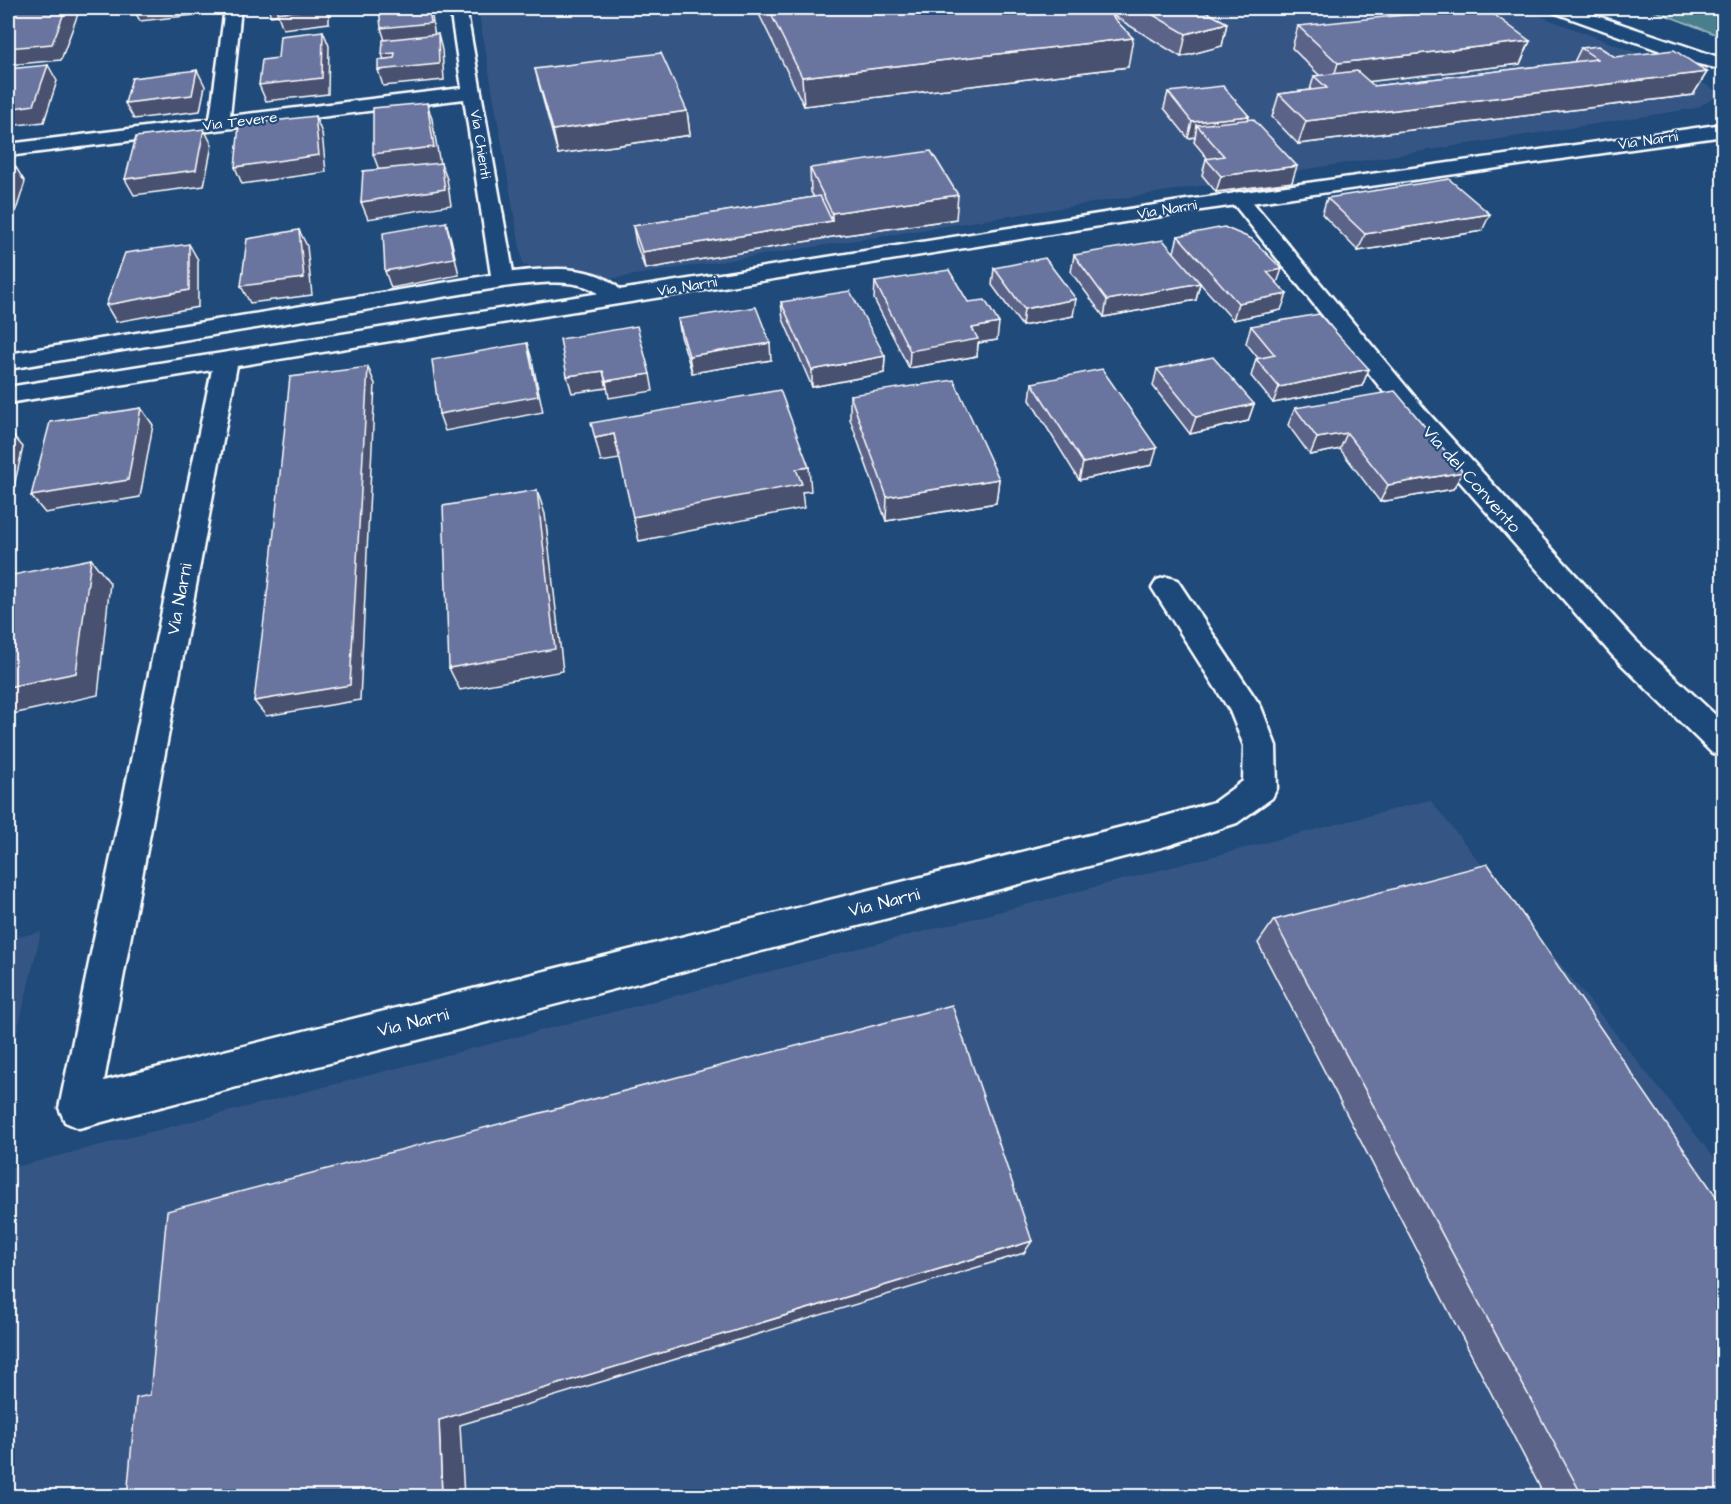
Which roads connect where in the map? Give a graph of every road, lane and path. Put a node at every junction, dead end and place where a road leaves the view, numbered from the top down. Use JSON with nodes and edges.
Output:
{"nodes":[{"id":1,"x":233,"y":8,"type":"edge"},
{"id":2,"x":458,"y":8,"type":"edge"},
{"id":3,"x":1559,"y":8,"type":"edge"},
{"id":4,"x":1700,"y":59,"type":"junction"},
{"id":5,"x":1724,"y":65,"type":"edge"},
{"id":6,"x":1724,"y":75,"type":"edge"},
{"id":7,"x":472,"y":92,"type":"junction"},
{"id":8,"x":219,"y":124,"type":"junction"},
{"id":9,"x":1722,"y":129,"type":"edge"},
{"id":10,"x":8,"y":150,"type":"edge"},
{"id":11,"x":1239,"y":198,"type":"junction"},
{"id":12,"x":503,"y":280,"type":"junction"},
{"id":13,"x":614,"y":297,"type":"junction"},
{"id":14,"x":226,"y":360,"type":"junction"},
{"id":15,"x":8,"y":362,"type":"edge"},
{"id":16,"x":8,"y":395,"type":"edge"},
{"id":17,"x":1167,"y":588,"type":"dead end"},
{"id":18,"x":1724,"y":744,"type":"edge"}],
"edges":[{"from":1,"to":8,"type":"street"},
{"from":2,"to":7,"type":"street","name":"Via Chienti"},
{"from":3,"to":4,"type":"street"},
{"from":4,"to":5,"type":"street"},
{"from":4,"to":6,"type":"street"},
{"from":7,"to":8,"type":"street","name":"Via Tevere"},
{"from":7,"to":12,"type":"street","name":"Via Chienti"},
{"from":8,"to":10,"type":"street","name":"Via Tevere"},
{"from":9,"to":11,"type":"street","name":"Via Narni"},
{"from":11,"to":13,"type":"street","name":"Via Narni"},
{"from":11,"to":18,"type":"street","name":"Via del Convento"},
{"from":12,"to":13,"type":"street"},
{"from":12,"to":15,"type":"street"},
{"from":13,"to":14,"type":"street","name":"Via Narni"},
{"from":14,"to":16,"type":"street","name":"Via Narni"},
{"from":14,"to":17,"type":"street","name":"Via Narni"}]}
